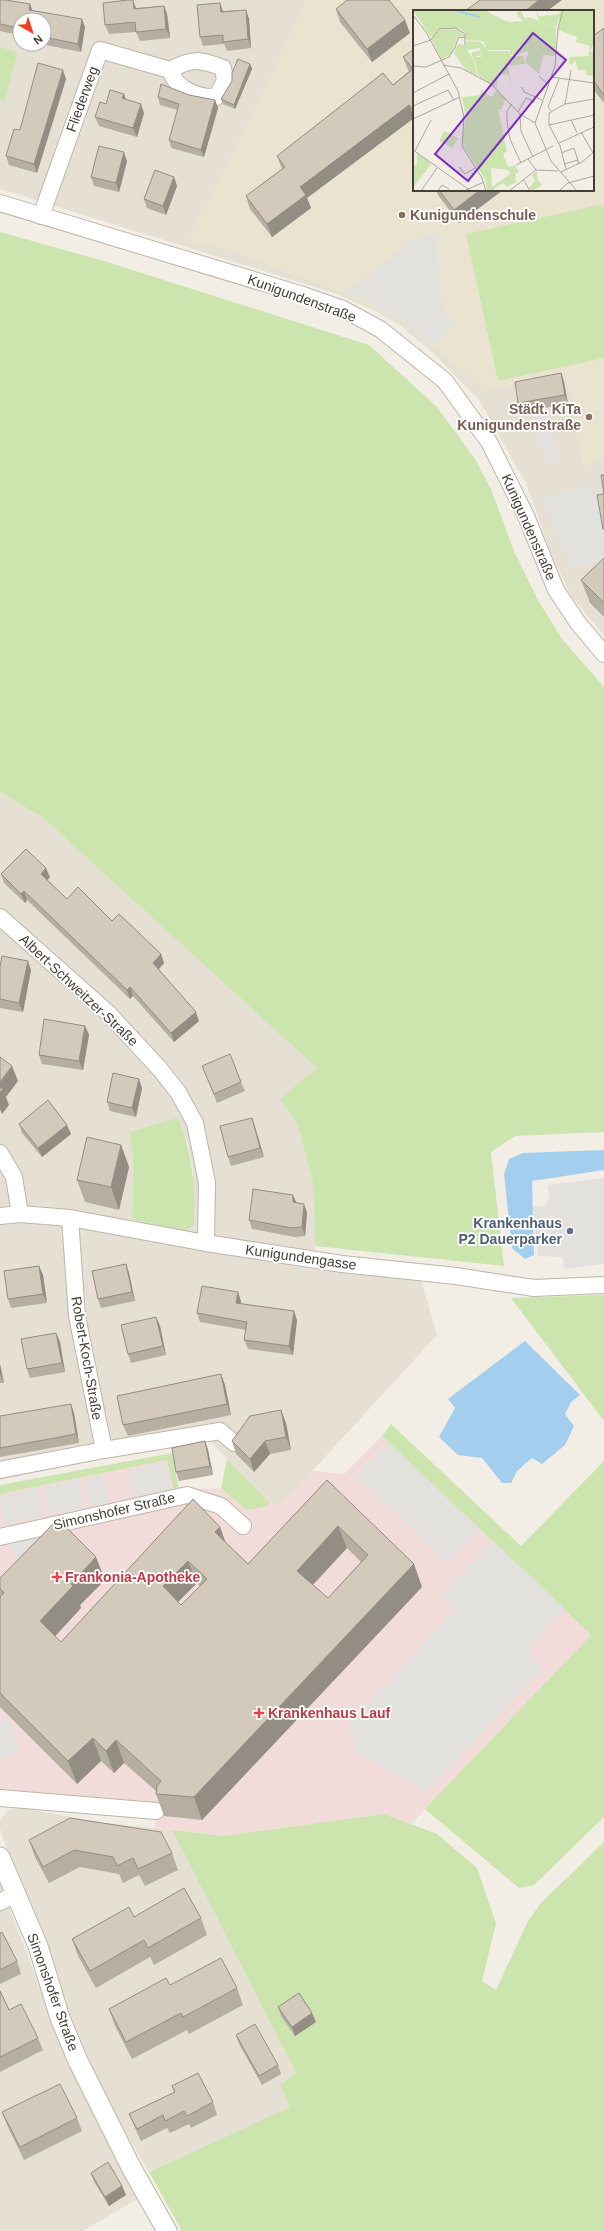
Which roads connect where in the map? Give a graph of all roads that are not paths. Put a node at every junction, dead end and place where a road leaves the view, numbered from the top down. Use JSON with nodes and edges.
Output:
{"nodes":[{"id":1,"x":170,"y":70,"type":"dead end"},
{"id":2,"x":0,"y":203,"type":"edge"},
{"id":3,"x":41,"y":216,"type":"junction"},
{"id":4,"x":604,"y":654,"type":"edge"},
{"id":5,"x":0,"y":917,"type":"edge"},
{"id":6,"x":0,"y":1154,"type":"edge"},
{"id":7,"x":20,"y":1214,"type":"junction"},
{"id":8,"x":0,"y":1216,"type":"edge"},
{"id":9,"x":70,"y":1218,"type":"junction"},
{"id":10,"x":206,"y":1243,"type":"junction"},
{"id":11,"x":604,"y":1285,"type":"edge"},
{"id":12,"x":234,"y":1443,"type":"edge"},
{"id":13,"x":104,"y":1450,"type":"junction"},
{"id":14,"x":0,"y":1470,"type":"edge"},
{"id":15,"x":243,"y":1526,"type":"dead end"},
{"id":16,"x":0,"y":1537,"type":"edge"},
{"id":17,"x":0,"y":1798,"type":"edge"},
{"id":18,"x":156,"y":1811,"type":"edge"},
{"id":19,"x":0,"y":1857,"type":"edge"},
{"id":20,"x":8,"y":1898,"type":"edge"},
{"id":21,"x":166,"y":2231,"type":"edge"}],
"edges":[{"from":1,"to":3,"type":"street","name":"Fliederweg"},
{"from":2,"to":3,"type":"street","name":"Kunigundenstraße"},
{"from":3,"to":4,"type":"street","name":"Kunigundenstraße"},
{"from":5,"to":10,"type":"street","name":"Albert-Schweitzer-Straße"},
{"from":6,"to":7,"type":"street"},
{"from":7,"to":8,"type":"street","name":"Kunigundengasse"},
{"from":7,"to":9,"type":"street","name":"Kunigundengasse"},
{"from":9,"to":10,"type":"street","name":"Kunigundengasse"},
{"from":9,"to":13,"type":"street","name":"Robert-Koch-Straße"},
{"from":10,"to":11,"type":"street","name":"Kunigundengasse"},
{"from":12,"to":13,"type":"street"},
{"from":13,"to":14,"type":"street"},
{"from":15,"to":16,"type":"street","name":"Simonshofer Straße"},
{"from":17,"to":18,"type":"street"},
{"from":19,"to":20,"type":"street","name":"Simonshofer Straße"},
{"from":20,"to":21,"type":"street","name":"Simonshofer Straße"}]}
